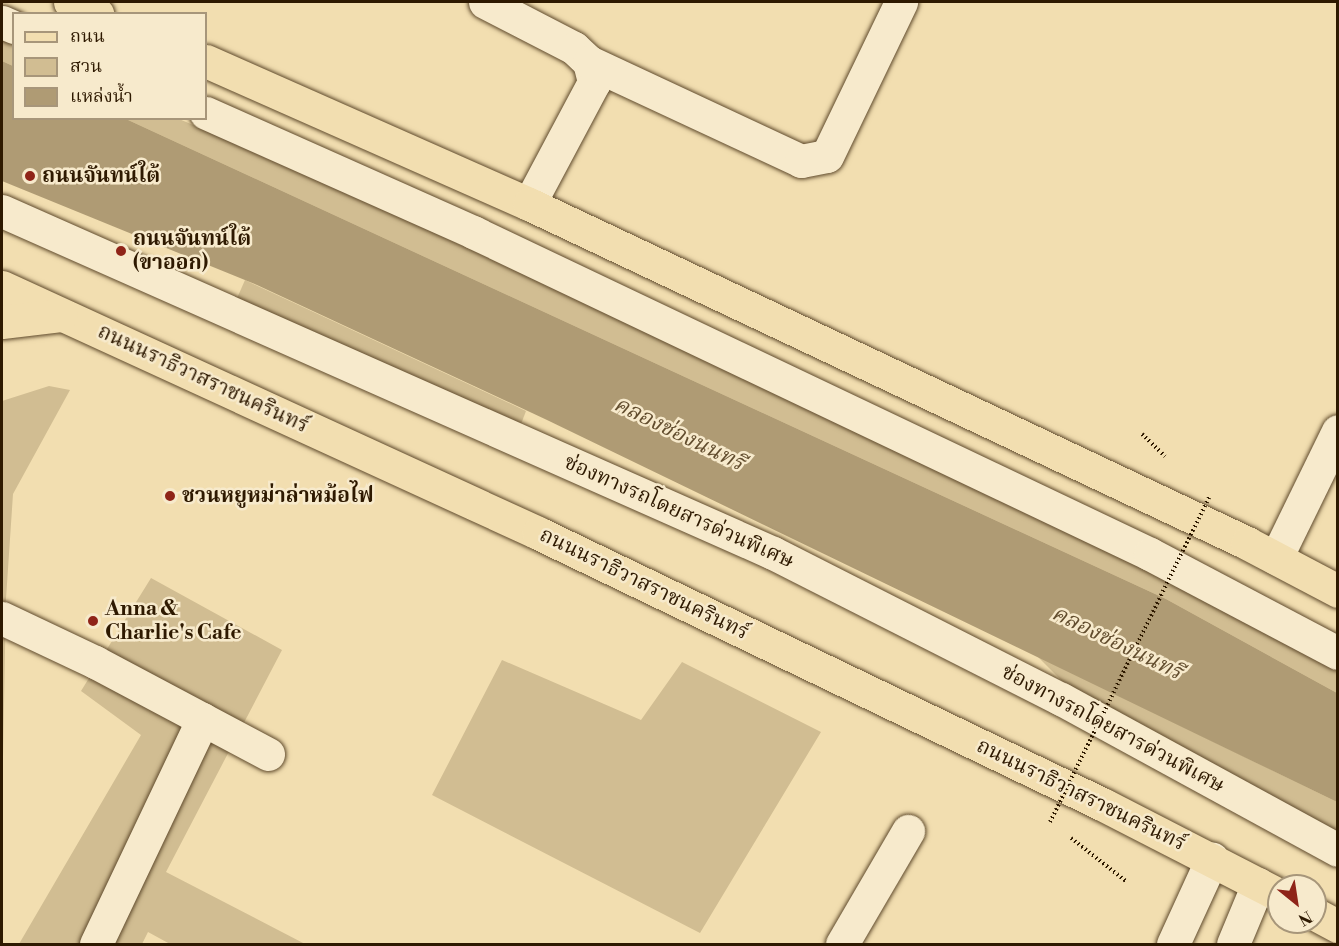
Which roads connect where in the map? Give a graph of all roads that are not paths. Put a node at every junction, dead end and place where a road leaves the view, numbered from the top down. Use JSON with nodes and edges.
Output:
{"nodes":[{"id":1,"x":70,"y":2,"type":"edge"},
{"id":2,"x":485,"y":2,"type":"edge"},
{"id":3,"x":901,"y":2,"type":"edge"},
{"id":4,"x":92,"y":12,"type":"edge"},
{"id":5,"x":207,"y":61,"type":"edge"},
{"id":6,"x":589,"y":62,"type":"junction"},
{"id":7,"x":207,"y":113,"type":"edge"},
{"id":8,"x":529,"y":204,"type":"junction"},
{"id":9,"x":2,"y":212,"type":"edge"},
{"id":10,"x":2,"y":287,"type":"edge"},
{"id":11,"x":62,"y":315,"type":"junction"},
{"id":12,"x":2,"y":322,"type":"edge"},
{"id":13,"x":1338,"y":431,"type":"edge"},
{"id":14,"x":1276,"y":558,"type":"junction"},
{"id":15,"x":1338,"y":591,"type":"edge"},
{"id":16,"x":3,"y":619,"type":"edge"},
{"id":17,"x":1338,"y":652,"type":"edge"},
{"id":18,"x":203,"y":719,"type":"junction"},
{"id":19,"x":268,"y":753,"type":"dead end"},
{"id":20,"x":908,"y":831,"type":"dead end"},
{"id":21,"x":1338,"y":850,"type":"edge"},
{"id":22,"x":1212,"y":859,"type":"junction"},
{"id":23,"x":1267,"y":888,"type":"edge"},
{"id":24,"x":1267,"y":892,"type":"edge"},
{"id":25,"x":96,"y":945,"type":"edge"},
{"id":26,"x":842,"y":945,"type":"edge"},
{"id":27,"x":1173,"y":945,"type":"edge"},
{"id":28,"x":1233,"y":945,"type":"edge"}],
"edges":[{"from":1,"to":4,"type":"main road"},
{"from":2,"to":6,"type":"street"},
{"from":3,"to":6,"type":"street"},
{"from":5,"to":8,"type":"main road"},
{"from":6,"to":8,"type":"street"},
{"from":7,"to":17,"type":"street"},
{"from":8,"to":14,"type":"main road"},
{"from":9,"to":21,"type":"street","name":"ช่องทางรถโดยสารด่วนพิเศษ"},
{"from":10,"to":11,"type":"main road","name":"ถนนนราธิวาสราชนครินทร์"},
{"from":11,"to":12,"type":"main road"},
{"from":11,"to":22,"type":"main road","name":"ถนนนราธิวาสราชนครินทร์"},
{"from":13,"to":14,"type":"street"},
{"from":14,"to":15,"type":"main road"},
{"from":16,"to":18,"type":"street"},
{"from":18,"to":19,"type":"street"},
{"from":18,"to":25,"type":"street"},
{"from":20,"to":26,"type":"street"},
{"from":22,"to":23,"type":"main road","name":"ถนนนราธิวาสราชนครินทร์"},
{"from":22,"to":27,"type":"street"},
{"from":24,"to":28,"type":"street"}]}
